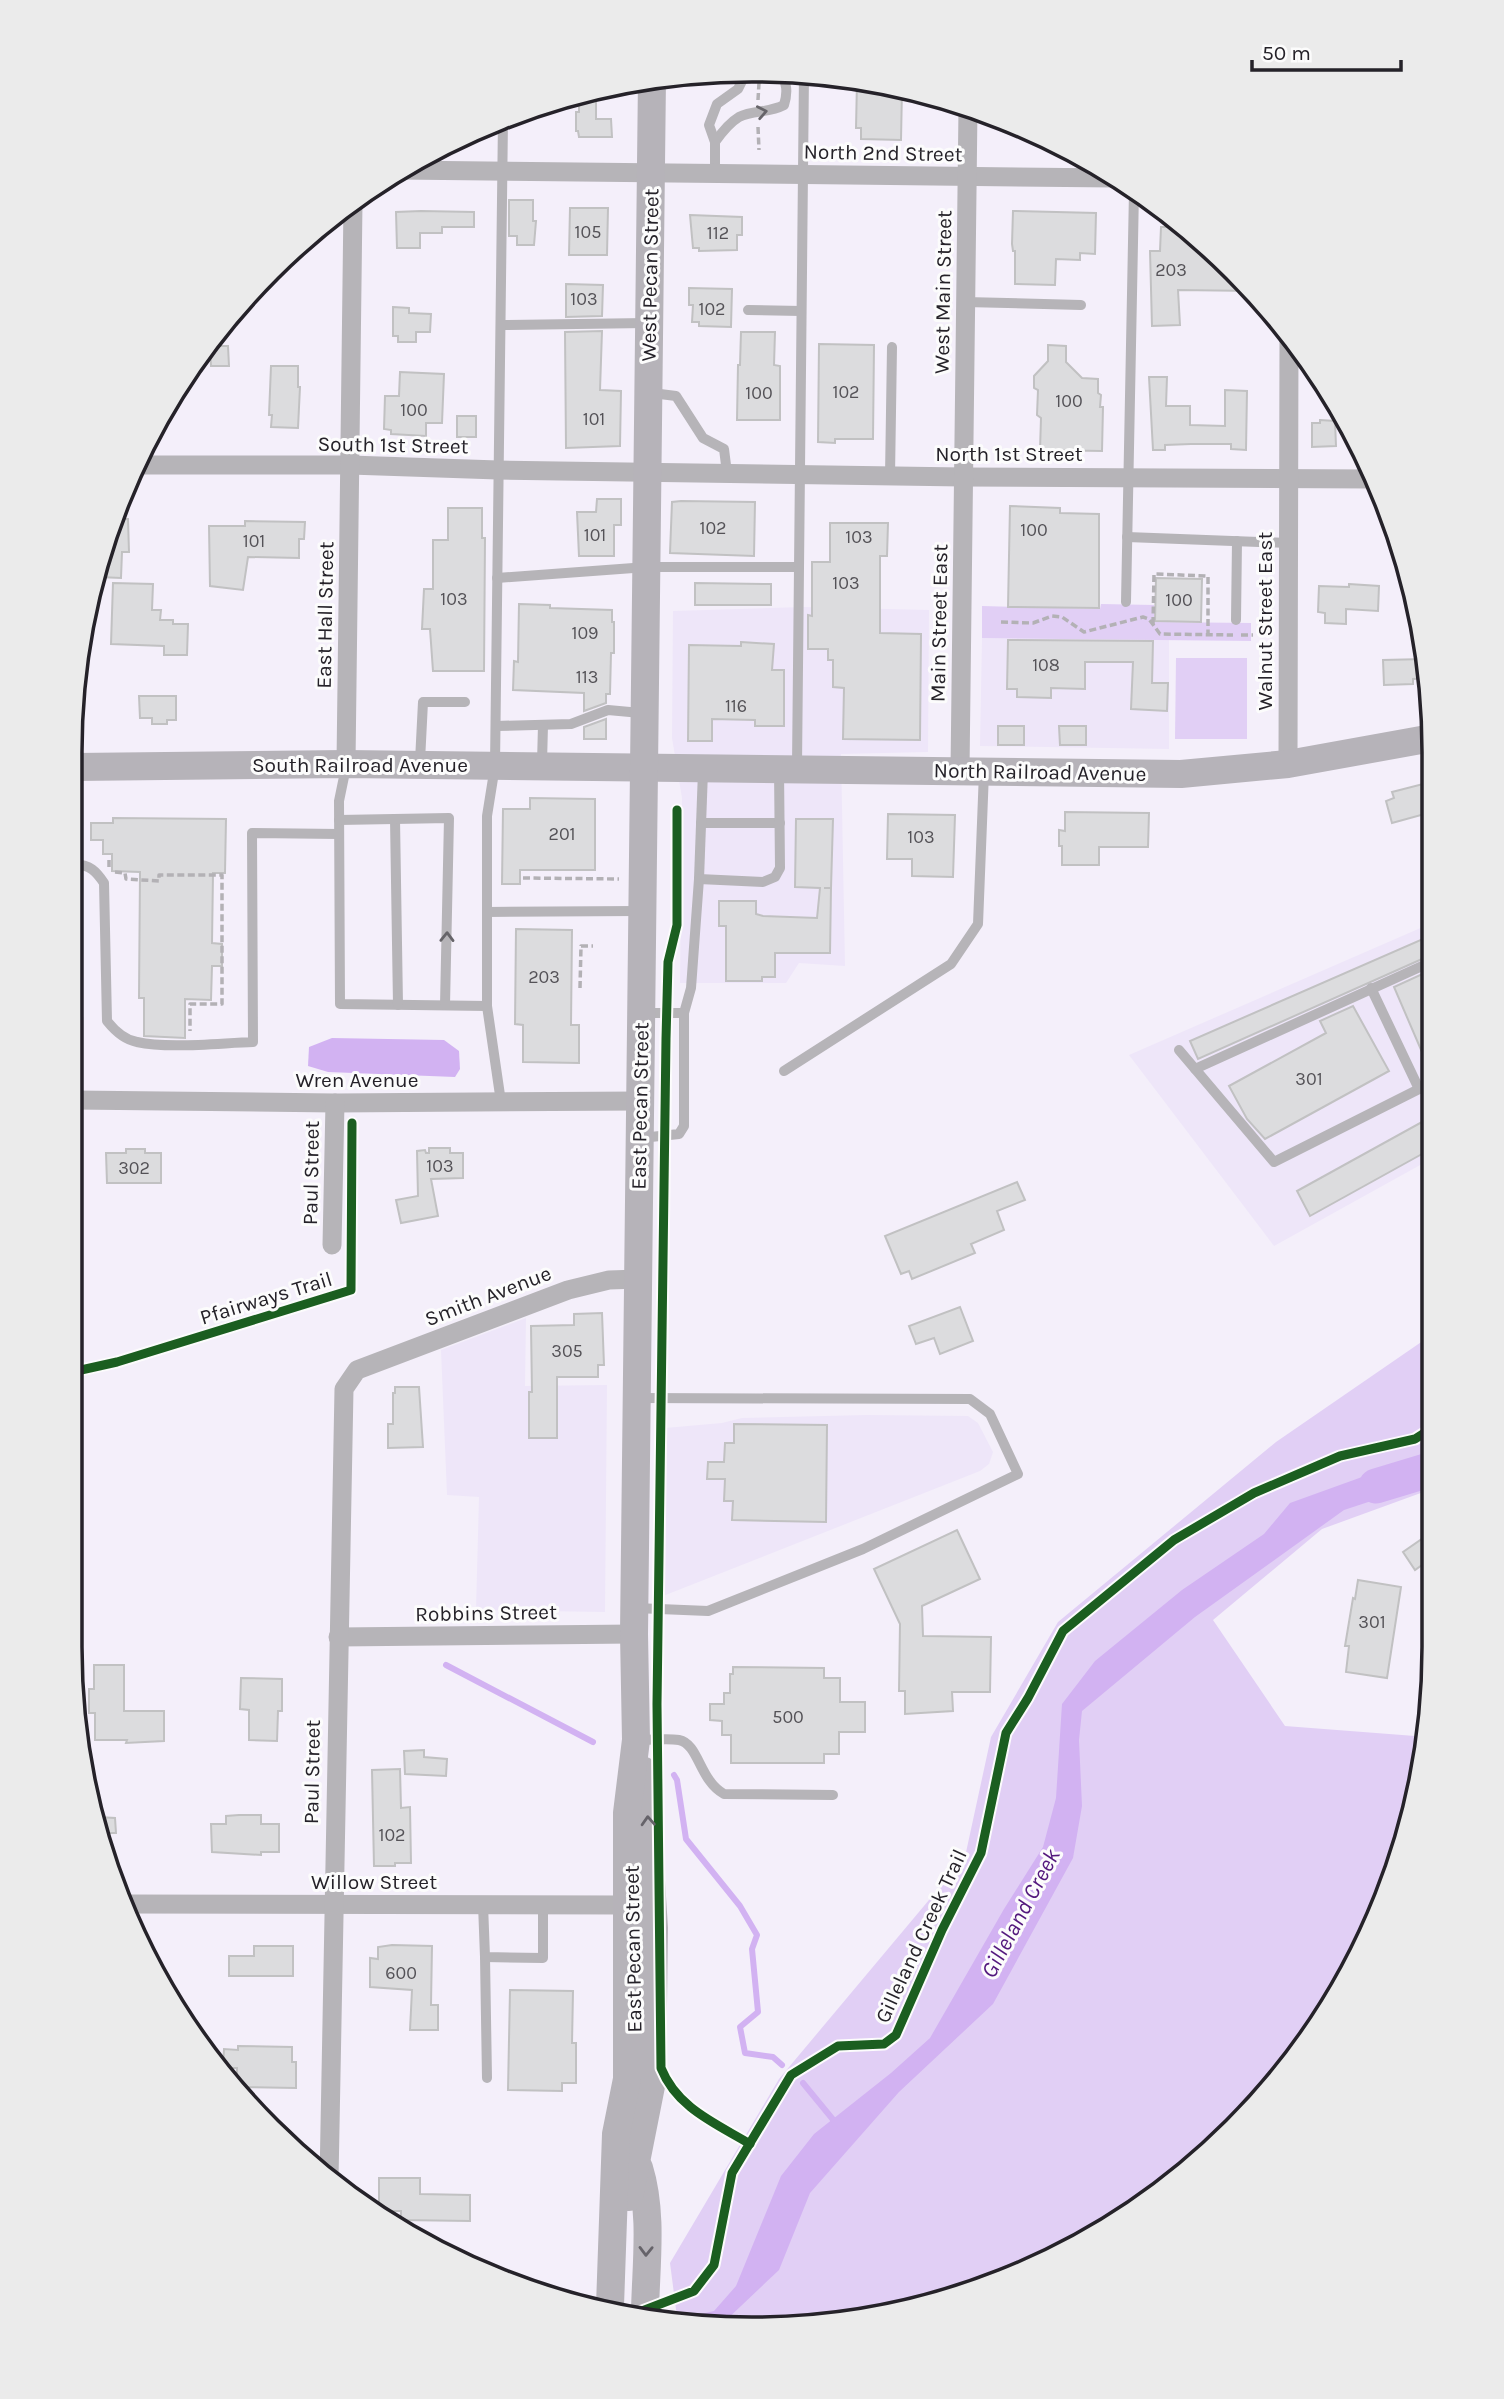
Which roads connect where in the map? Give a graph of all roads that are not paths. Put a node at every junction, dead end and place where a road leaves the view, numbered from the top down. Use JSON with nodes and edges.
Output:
{"nodes":[{"id":1,"x":741,"y":82,"type":"edge"},
{"id":2,"x":786,"y":84,"type":"edge"},
{"id":3,"x":804,"y":85,"type":"edge"},
{"id":4,"x":652,"y":90,"type":"edge"},
{"id":5,"x":968,"y":118,"type":"edge"},
{"id":6,"x":503,"y":130,"type":"edge"},
{"id":7,"x":715,"y":142,"type":"junction"},
{"id":8,"x":420,"y":170,"type":"edge"},
{"id":9,"x":651,"y":171,"type":"junction"},
{"id":10,"x":503,"y":172,"type":"junction"},
{"id":11,"x":715,"y":173,"type":"junction"},
{"id":12,"x":803,"y":174,"type":"junction"},
{"id":13,"x":967,"y":177,"type":"junction"},
{"id":14,"x":1096,"y":178,"type":"edge"},
{"id":15,"x":1135,"y":203,"type":"edge"},
{"id":16,"x":352,"y":215,"type":"edge"},
{"id":17,"x":965,"y":302,"type":"junction"},
{"id":18,"x":1081,"y":305,"type":"dead end"},
{"id":19,"x":748,"y":310,"type":"dead end"},
{"id":20,"x":801,"y":311,"type":"junction"},
{"id":21,"x":650,"y":323,"type":"junction"},
{"id":22,"x":500,"y":326,"type":"junction"},
{"id":23,"x":892,"y":347,"type":"dead end"},
{"id":24,"x":1289,"y":352,"type":"edge"},
{"id":25,"x":648,"y":393,"type":"junction"},
{"id":26,"x":147,"y":465,"type":"edge"},
{"id":27,"x":350,"y":466,"type":"junction"},
{"id":28,"x":498,"y":470,"type":"junction"},
{"id":29,"x":648,"y":472,"type":"junction"},
{"id":30,"x":727,"y":473,"type":"junction"},
{"id":31,"x":800,"y":474,"type":"junction"},
{"id":32,"x":890,"y":475,"type":"junction"},
{"id":33,"x":963,"y":477,"type":"junction"},
{"id":34,"x":1130,"y":477,"type":"junction"},
{"id":35,"x":1288,"y":479,"type":"junction"},
{"id":36,"x":1363,"y":479,"type":"edge"},
{"id":37,"x":1127,"y":537,"type":"junction"},
{"id":38,"x":1237,"y":541,"type":"junction"},
{"id":39,"x":1288,"y":543,"type":"junction"},
{"id":40,"x":799,"y":567,"type":"junction"},
{"id":41,"x":647,"y":568,"type":"junction"},
{"id":42,"x":497,"y":578,"type":"junction"},
{"id":43,"x":1126,"y":601,"type":"dead end"},
{"id":44,"x":1236,"y":620,"type":"dead end"},
{"id":45,"x":465,"y":702,"type":"dead end"},
{"id":46,"x":645,"y":713,"type":"junction"},
{"id":47,"x":543,"y":725,"type":"junction"},
{"id":48,"x":496,"y":726,"type":"junction"},
{"id":49,"x":1421,"y":740,"type":"edge"},
{"id":50,"x":346,"y":764,"type":"junction"},
{"id":51,"x":1288,"y":764,"type":"junction"},
{"id":52,"x":420,"y":765,"type":"junction"},
{"id":53,"x":82,"y":766,"type":"edge"},
{"id":54,"x":495,"y":766,"type":"junction"},
{"id":55,"x":542,"y":766,"type":"junction"},
{"id":56,"x":645,"y":767,"type":"junction"},
{"id":57,"x":703,"y":768,"type":"junction"},
{"id":58,"x":788,"y":770,"type":"junction"},
{"id":59,"x":972,"y":771,"type":"junction"},
{"id":60,"x":395,"y":819,"type":"junction"},
{"id":61,"x":339,"y":820,"type":"junction"},
{"id":62,"x":701,"y":823,"type":"junction"},
{"id":63,"x":780,"y":823,"type":"junction"},
{"id":64,"x":339,"y":834,"type":"junction"},
{"id":65,"x":82,"y":865,"type":"edge"},
{"id":66,"x":699,"y":879,"type":"junction"},
{"id":67,"x":642,"y":911,"type":"junction"},
{"id":68,"x":487,"y":912,"type":"junction"},
{"id":69,"x":1422,"y":966,"type":"edge"},
{"id":70,"x":1371,"y":988,"type":"junction"},
{"id":71,"x":398,"y":1005,"type":"junction"},
{"id":72,"x":445,"y":1005,"type":"junction"},
{"id":73,"x":487,"y":1006,"type":"junction"},
{"id":74,"x":641,"y":1013,"type":"junction"},
{"id":75,"x":684,"y":1013,"type":"junction"},
{"id":76,"x":1179,"y":1050,"type":"dead end"},
{"id":77,"x":1195,"y":1069,"type":"junction"},
{"id":78,"x":784,"y":1071,"type":"dead end"},
{"id":79,"x":1422,"y":1088,"type":"edge"},
{"id":80,"x":1419,"y":1089,"type":"junction"},
{"id":81,"x":82,"y":1100,"type":"edge"},
{"id":82,"x":640,"y":1101,"type":"junction"},
{"id":83,"x":501,"y":1102,"type":"junction"},
{"id":84,"x":335,"y":1103,"type":"junction"},
{"id":85,"x":640,"y":1138,"type":"junction"},
{"id":86,"x":332,"y":1245,"type":"dead end"},
{"id":87,"x":639,"y":1279,"type":"junction"},
{"id":88,"x":357,"y":1370,"type":"joint"},
{"id":89,"x":637,"y":1398,"type":"junction"},
{"id":90,"x":635,"y":1621,"type":"junction"},
{"id":91,"x":338,"y":1637,"type":"junction"},
{"id":92,"x":636,"y":1740,"type":"junction"},
{"id":93,"x":833,"y":1795,"type":"dead end"},
{"id":94,"x":133,"y":1904,"type":"edge"},
{"id":95,"x":332,"y":1904,"type":"junction"},
{"id":96,"x":484,"y":1904,"type":"junction"},
{"id":97,"x":543,"y":1905,"type":"junction"},
{"id":98,"x":626,"y":1905,"type":"junction"},
{"id":99,"x":485,"y":1957,"type":"junction"},
{"id":100,"x":486,"y":2078,"type":"dead end"},
{"id":101,"x":627,"y":2079,"type":"junction"},
{"id":102,"x":636,"y":2157,"type":"junction"},
{"id":103,"x":329,"y":2166,"type":"edge"},
{"id":104,"x":626,"y":2302,"type":"edge"}],
"edges":[{"from":1,"to":7,"type":"lane"},
{"from":7,"to":2,"type":"lane","one_way":true},
{"from":3,"to":12,"type":"lane"},
{"from":4,"to":9,"type":"main road","name":"West Pecan Street"},
{"from":5,"to":13,"type":"street","name":"West Main Street"},
{"from":6,"to":10,"type":"lane"},
{"from":7,"to":11,"type":"lane"},
{"from":8,"to":10,"type":"street","name":"North 2nd Street"},
{"from":9,"to":10,"type":"street","name":"North 2nd Street"},
{"from":9,"to":11,"type":"street","name":"North 2nd Street"},
{"from":9,"to":21,"type":"main road","name":"West Pecan Street"},
{"from":10,"to":22,"type":"lane"},
{"from":11,"to":12,"type":"street","name":"North 2nd Street"},
{"from":12,"to":13,"type":"street","name":"North 2nd Street"},
{"from":12,"to":20,"type":"lane"},
{"from":13,"to":14,"type":"street","name":"North 2nd Street"},
{"from":13,"to":17,"type":"street","name":"West Main Street"},
{"from":15,"to":34,"type":"lane"},
{"from":16,"to":27,"type":"street","name":"East Hall Street"},
{"from":17,"to":18,"type":"lane"},
{"from":17,"to":33,"type":"street","name":"West Main Street"},
{"from":19,"to":20,"type":"lane"},
{"from":20,"to":31,"type":"lane"},
{"from":21,"to":22,"type":"lane"},
{"from":21,"to":25,"type":"main road","name":"West Pecan Street"},
{"from":22,"to":28,"type":"lane"},
{"from":23,"to":32,"type":"lane"},
{"from":24,"to":35,"type":"street","name":"Walnut Street East"},
{"from":25,"to":29,"type":"main road","name":"West Pecan Street"},
{"from":25,"to":30,"type":"lane"},
{"from":26,"to":27,"type":"street","name":"South 1st Street"},
{"from":27,"to":28,"type":"street","name":"South 1st Street"},
{"from":27,"to":50,"type":"street","name":"East Hall Street"},
{"from":28,"to":29,"type":"street","name":"South 1st Street"},
{"from":28,"to":42,"type":"lane"},
{"from":29,"to":30,"type":"street","name":"North 1st Street"},
{"from":29,"to":41,"type":"main road","name":"East Pecan Street"},
{"from":30,"to":31,"type":"street","name":"North 1st Street"},
{"from":31,"to":32,"type":"street","name":"North 1st Street"},
{"from":31,"to":40,"type":"lane"},
{"from":32,"to":33,"type":"street","name":"North 1st Street"},
{"from":33,"to":34,"type":"street","name":"North 1st Street"},
{"from":33,"to":59,"type":"street","name":"Main Street East"},
{"from":34,"to":35,"type":"street","name":"North 1st Street"},
{"from":34,"to":37,"type":"lane"},
{"from":35,"to":36,"type":"street","name":"North 1st Street"},
{"from":35,"to":39,"type":"street","name":"Walnut Street East"},
{"from":37,"to":38,"type":"lane"},
{"from":37,"to":43,"type":"lane"},
{"from":38,"to":39,"type":"lane"},
{"from":38,"to":44,"type":"lane"},
{"from":39,"to":51,"type":"street","name":"Walnut Street East"},
{"from":40,"to":41,"type":"lane"},
{"from":40,"to":58,"type":"lane"},
{"from":41,"to":42,"type":"lane"},
{"from":41,"to":46,"type":"main road","name":"East Pecan Street"},
{"from":42,"to":48,"type":"lane"},
{"from":45,"to":52,"type":"lane"},
{"from":46,"to":47,"type":"lane"},
{"from":46,"to":56,"type":"main road","name":"East Pecan Street"},
{"from":47,"to":48,"type":"lane"},
{"from":47,"to":55,"type":"lane"},
{"from":48,"to":54,"type":"lane"},
{"from":49,"to":51,"type":"main road","name":"North Railroad Avenue"},
{"from":50,"to":52,"type":"main road","name":"South Railroad Avenue"},
{"from":50,"to":53,"type":"main road","name":"South Railroad Avenue"},
{"from":50,"to":61,"type":"lane"},
{"from":51,"to":59,"type":"main road","name":"North Railroad Avenue"},
{"from":52,"to":54,"type":"main road","name":"South Railroad Avenue"},
{"from":54,"to":55,"type":"main road","name":"South Railroad Avenue"},
{"from":54,"to":68,"type":"lane"},
{"from":55,"to":56,"type":"main road","name":"South Railroad Avenue"},
{"from":56,"to":57,"type":"main road","name":"North Railroad Avenue"},
{"from":56,"to":67,"type":"main road","name":"East Pecan Street"},
{"from":57,"to":58,"type":"main road","name":"North Railroad Avenue"},
{"from":57,"to":62,"type":"lane"},
{"from":58,"to":59,"type":"main road","name":"North Railroad Avenue"},
{"from":58,"to":63,"type":"lane"},
{"from":59,"to":78,"type":"lane"},
{"from":60,"to":61,"type":"lane"},
{"from":60,"to":71,"type":"lane"},
{"from":72,"to":60,"type":"lane","one_way":true},
{"from":61,"to":64,"type":"lane"},
{"from":62,"to":63,"type":"lane"},
{"from":62,"to":66,"type":"lane"},
{"from":63,"to":66,"type":"lane"},
{"from":64,"to":65,"type":"lane"},
{"from":64,"to":71,"type":"lane"},
{"from":66,"to":75,"type":"lane"},
{"from":67,"to":68,"type":"lane"},
{"from":67,"to":74,"type":"main road","name":"East Pecan Street"},
{"from":68,"to":73,"type":"lane"},
{"from":69,"to":70,"type":"lane"},
{"from":70,"to":77,"type":"lane"},
{"from":70,"to":80,"type":"lane"},
{"from":71,"to":72,"type":"lane"},
{"from":72,"to":73,"type":"lane"},
{"from":73,"to":83,"type":"lane"},
{"from":74,"to":75,"type":"lane"},
{"from":74,"to":82,"type":"main road","name":"East Pecan Street"},
{"from":75,"to":85,"type":"lane"},
{"from":76,"to":77,"type":"lane"},
{"from":77,"to":80,"type":"lane"},
{"from":79,"to":80,"type":"lane"},
{"from":81,"to":84,"type":"street","name":"Wren Avenue"},
{"from":82,"to":83,"type":"street","name":"Wren Avenue"},
{"from":82,"to":85,"type":"main road","name":"East Pecan Street"},
{"from":83,"to":84,"type":"street","name":"Wren Avenue"},
{"from":84,"to":86,"type":"street","name":"Paul Street"},
{"from":85,"to":87,"type":"main road","name":"East Pecan Street"},
{"from":87,"to":88,"type":"street","name":"Smith Avenue"},
{"from":87,"to":89,"type":"main road","name":"East Pecan Street"},
{"from":88,"to":91,"type":"street","name":"Paul Street"},
{"from":89,"to":90,"type":"main road","name":"East Pecan Street"},
{"from":89,"to":90,"type":"lane"},
{"from":90,"to":91,"type":"street","name":"Robbins Street"},
{"from":90,"to":92,"type":"main road","name":"East Pecan Street"},
{"from":91,"to":95,"type":"street","name":"Paul Street"},
{"from":92,"to":93,"type":"lane"},
{"from":92,"to":98,"type":"main road","name":"East Pecan Street"},
{"from":102,"to":92,"type":"main road","name":"East Pecan Street","one_way":true},
{"from":94,"to":95,"type":"street","name":"Willow Street"},
{"from":95,"to":96,"type":"street","name":"Willow Street"},
{"from":95,"to":103,"type":"street","name":"Paul Street"},
{"from":96,"to":97,"type":"street","name":"Willow Street"},
{"from":96,"to":99,"type":"lane"},
{"from":97,"to":98,"type":"street","name":"Willow Street"},
{"from":97,"to":99,"type":"lane"},
{"from":98,"to":101,"type":"main road","name":"East Pecan Street"},
{"from":99,"to":100,"type":"lane"},
{"from":101,"to":102,"type":"main road"},
{"from":101,"to":104,"type":"main road","name":"East Pecan Street"},
{"from":102,"to":104,"type":"main road"}]}
